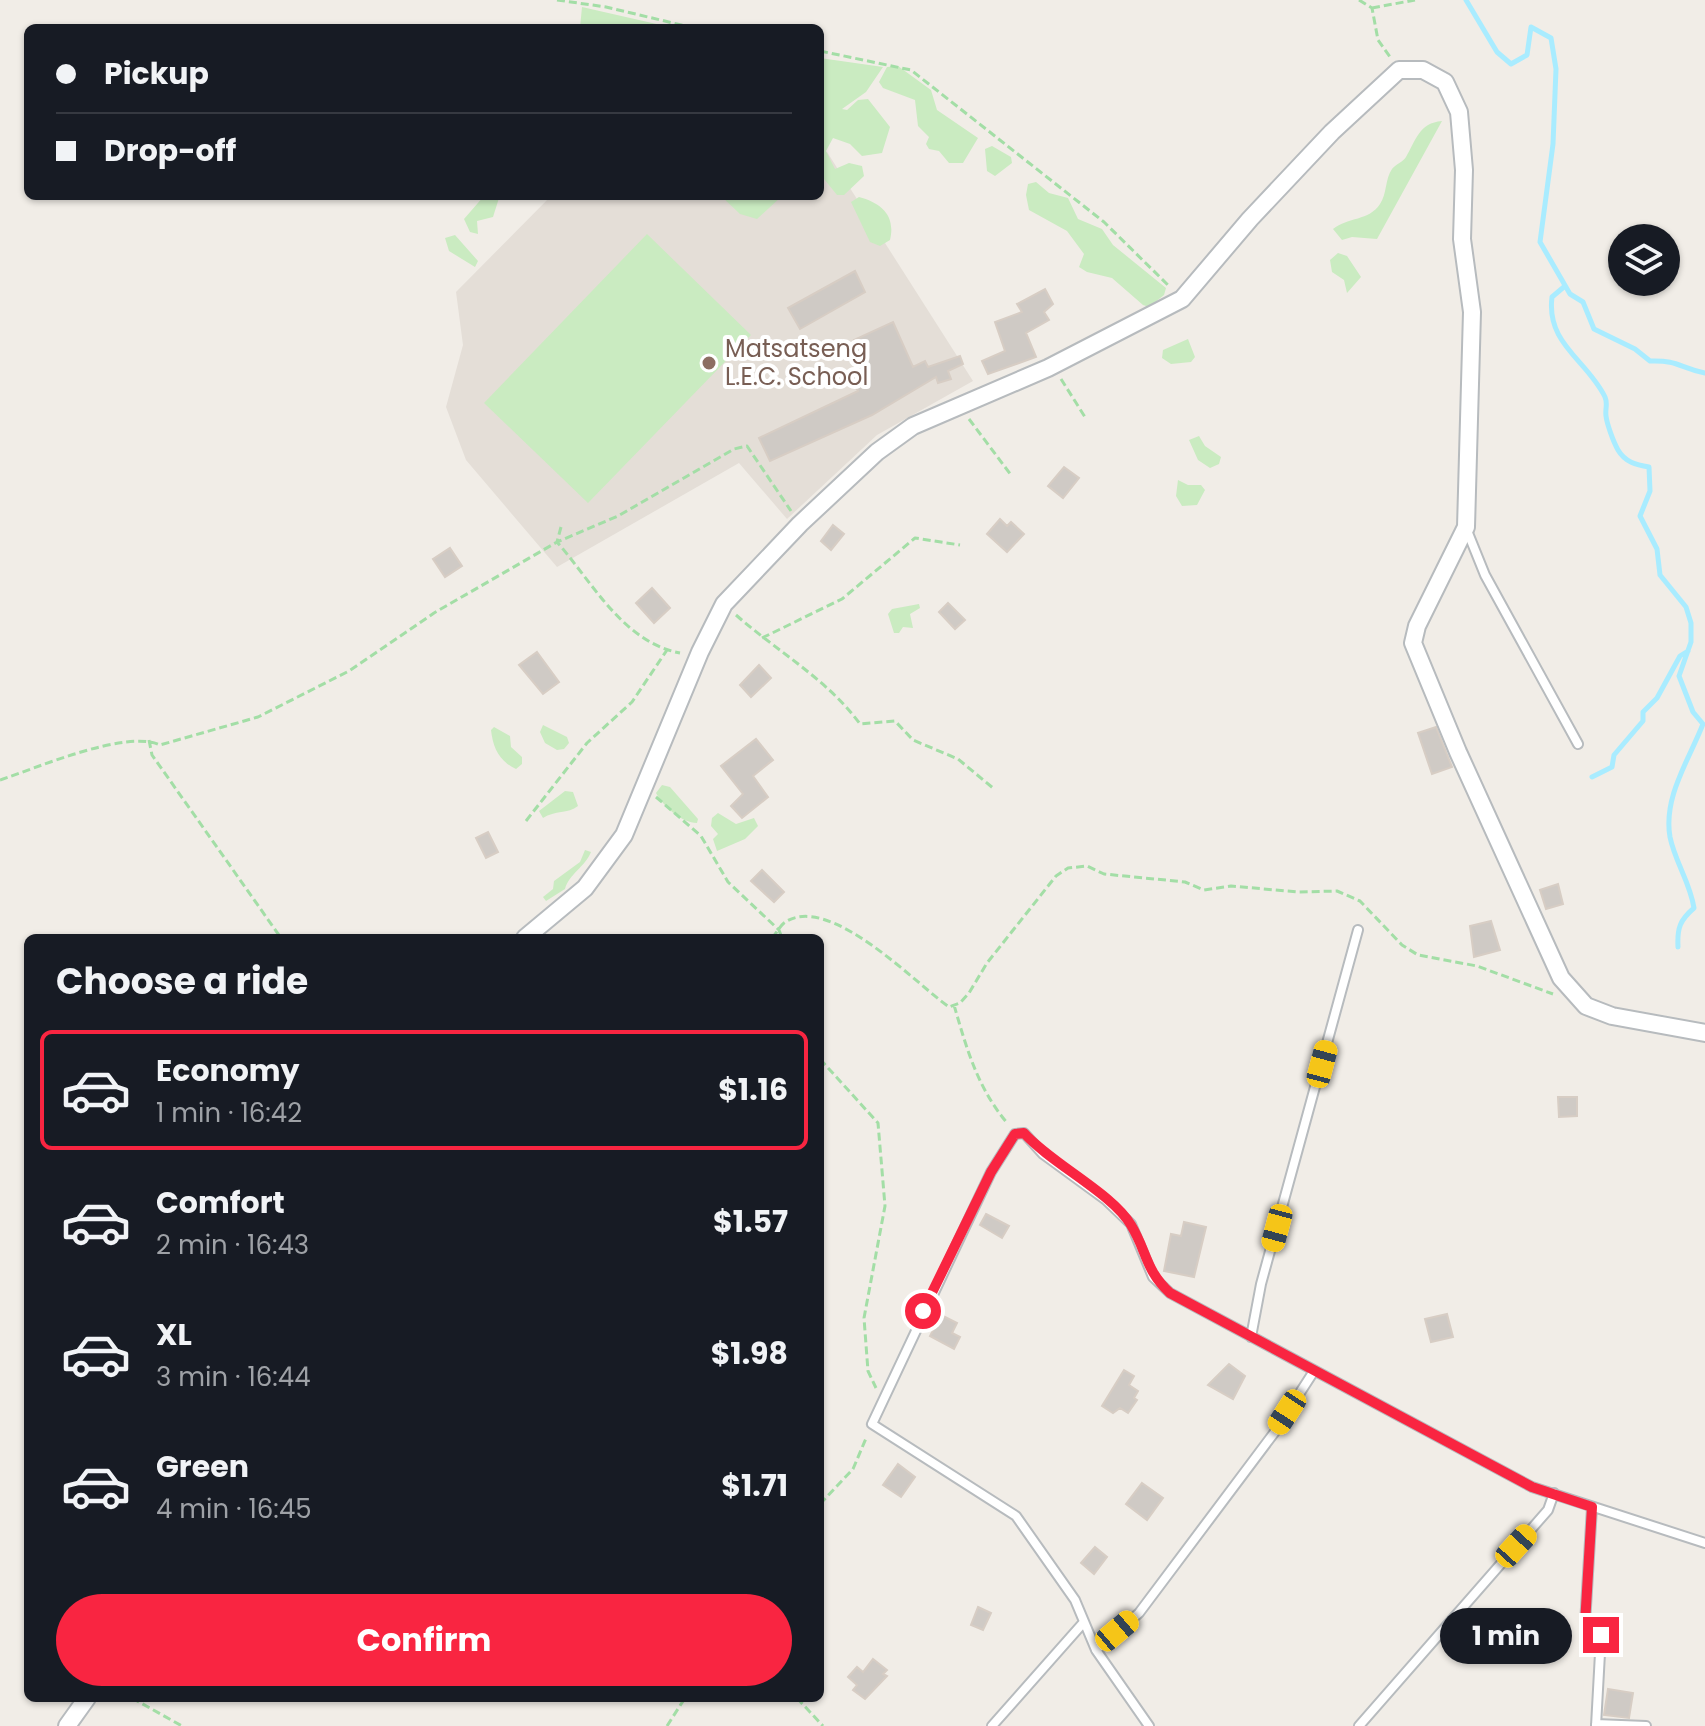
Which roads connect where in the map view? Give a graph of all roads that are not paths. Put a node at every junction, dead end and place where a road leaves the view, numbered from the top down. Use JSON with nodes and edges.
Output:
{"nodes":[{"id":1,"x":1466,"y":527,"type":"junction"},
{"id":2,"x":1578,"y":744,"type":"dead end"},
{"id":3,"x":1358,"y":930,"type":"dead end"},
{"id":4,"x":530,"y":934,"type":"edge"},
{"id":5,"x":1705,"y":1033,"type":"edge"},
{"id":6,"x":1251,"y":1337,"type":"junction"},
{"id":7,"x":1314,"y":1371,"type":"junction"},
{"id":8,"x":1554,"y":1493,"type":"junction"},
{"id":9,"x":1592,"y":1507,"type":"junction"},
{"id":10,"x":1705,"y":1543,"type":"edge"},
{"id":11,"x":1084,"y":1622,"type":"junction"},
{"id":12,"x":1096,"y":1650,"type":"junction"},
{"id":13,"x":84,"y":1702,"type":"edge"},
{"id":14,"x":1596,"y":1725,"type":"edge"},
{"id":15,"x":67,"y":1726,"type":"edge"},
{"id":16,"x":992,"y":1726,"type":"edge"},
{"id":17,"x":1149,"y":1726,"type":"edge"},
{"id":18,"x":1359,"y":1726,"type":"edge"},
{"id":19,"x":1646,"y":1726,"type":"edge"}],
"edges":[{"from":1,"to":2,"type":"lane"},
{"from":1,"to":4,"type":"street"},
{"from":1,"to":5,"type":"street"},
{"from":3,"to":6,"type":"lane"},
{"from":6,"to":7,"type":"lane"},
{"from":6,"to":11,"type":"lane"},
{"from":7,"to":8,"type":"lane"},
{"from":7,"to":12,"type":"lane"},
{"from":8,"to":9,"type":"lane"},
{"from":8,"to":18,"type":"lane"},
{"from":9,"to":10,"type":"lane"},
{"from":9,"to":14,"type":"lane"},
{"from":11,"to":12,"type":"lane"},
{"from":11,"to":16,"type":"lane"},
{"from":12,"to":17,"type":"lane"},
{"from":13,"to":15,"type":"street"},
{"from":14,"to":19,"type":"lane"}]}
